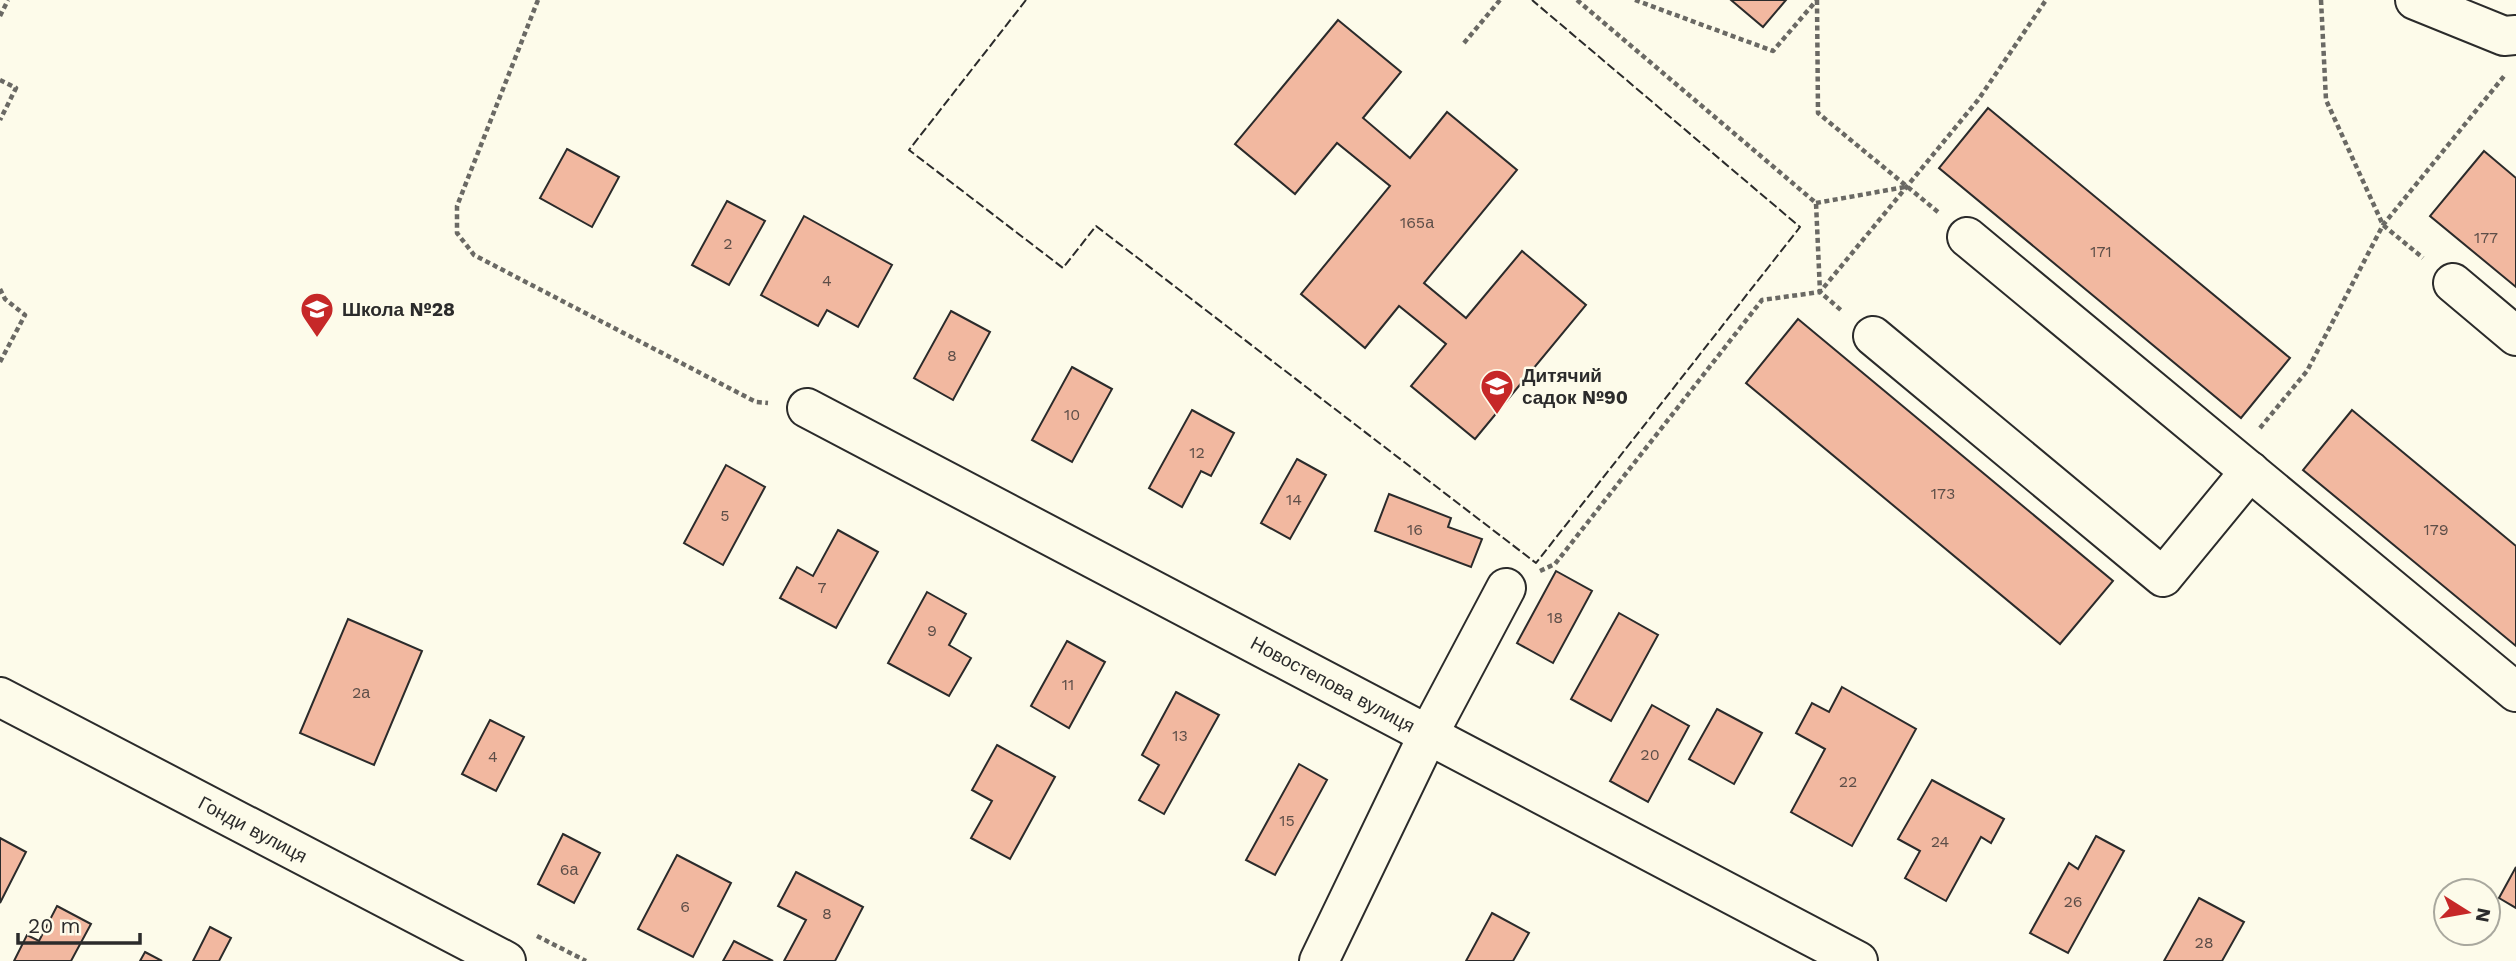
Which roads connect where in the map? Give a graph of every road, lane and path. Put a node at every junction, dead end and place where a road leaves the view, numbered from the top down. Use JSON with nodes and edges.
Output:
{"nodes":[{"id":1,"x":8,"y":0,"type":"edge"},
{"id":2,"x":538,"y":0,"type":"edge"},
{"id":3,"x":1500,"y":0,"type":"edge"},
{"id":4,"x":1577,"y":0,"type":"edge"},
{"id":5,"x":1635,"y":0,"type":"edge"},
{"id":6,"x":1817,"y":0,"type":"edge"},
{"id":7,"x":2046,"y":0,"type":"edge"},
{"id":8,"x":2321,"y":0,"type":"edge"},
{"id":9,"x":2415,"y":0,"type":"edge"},
{"id":10,"x":0,"y":16,"type":"edge"},
{"id":11,"x":2516,"y":35,"type":"edge"},
{"id":12,"x":1464,"y":43,"type":"dead end"},
{"id":13,"x":2508,"y":73,"type":"dead end"},
{"id":14,"x":0,"y":80,"type":"edge"},
{"id":15,"x":0,"y":120,"type":"edge"},
{"id":16,"x":1907,"y":186,"type":"junction"},
{"id":17,"x":1816,"y":203,"type":"junction"},
{"id":18,"x":2382,"y":225,"type":"junction"},
{"id":19,"x":1967,"y":237,"type":"dead end"},
{"id":20,"x":2453,"y":283,"type":"joint"},
{"id":21,"x":0,"y":289,"type":"edge"},
{"id":22,"x":1820,"y":292,"type":"junction"},
{"id":23,"x":1873,"y":336,"type":"dead end"},
{"id":24,"x":2516,"y":336,"type":"edge"},
{"id":25,"x":0,"y":362,"type":"edge"},
{"id":26,"x":807,"y":408,"type":"joint"},
{"id":27,"x":2242,"y":465,"type":"junction"},
{"id":28,"x":1555,"y":564,"type":"dead end"},
{"id":29,"x":1506,"y":588,"type":"dead end"},
{"id":30,"x":2516,"y":692,"type":"edge"},
{"id":31,"x":0,"y":697,"type":"edge"},
{"id":32,"x":1428,"y":735,"type":"junction"},
{"id":33,"x":506,"y":961,"type":"edge"},
{"id":34,"x":1319,"y":961,"type":"edge"},
{"id":35,"x":1858,"y":961,"type":"edge"}],
"edges":[{"from":1,"to":10,"type":"path"},
{"from":2,"to":26,"type":"path"},
{"from":3,"to":12,"type":"path"},
{"from":4,"to":17,"type":"path"},
{"from":5,"to":6,"type":"path"},
{"from":6,"to":16,"type":"path"},
{"from":7,"to":16,"type":"path"},
{"from":8,"to":18,"type":"path"},
{"from":9,"to":11,"type":"street"},
{"from":13,"to":18,"type":"path"},
{"from":14,"to":15,"type":"path"},
{"from":16,"to":17,"type":"path"},
{"from":16,"to":22,"type":"path"},
{"from":17,"to":22,"type":"path"},
{"from":18,"to":20,"type":"path"},
{"from":18,"to":27,"type":"path"},
{"from":19,"to":27,"type":"street"},
{"from":20,"to":24,"type":"street"},
{"from":21,"to":25,"type":"path"},
{"from":22,"to":28,"type":"path"},
{"from":23,"to":27,"type":"street"},
{"from":26,"to":32,"type":"street","name":"Новостепова вулиця"},
{"from":27,"to":30,"type":"street"},
{"from":29,"to":32,"type":"street"},
{"from":31,"to":33,"type":"street","name":"Гонди вулиця"},
{"from":32,"to":34,"type":"street"},
{"from":32,"to":35,"type":"street","name":"Новостепова вулиця"}]}
